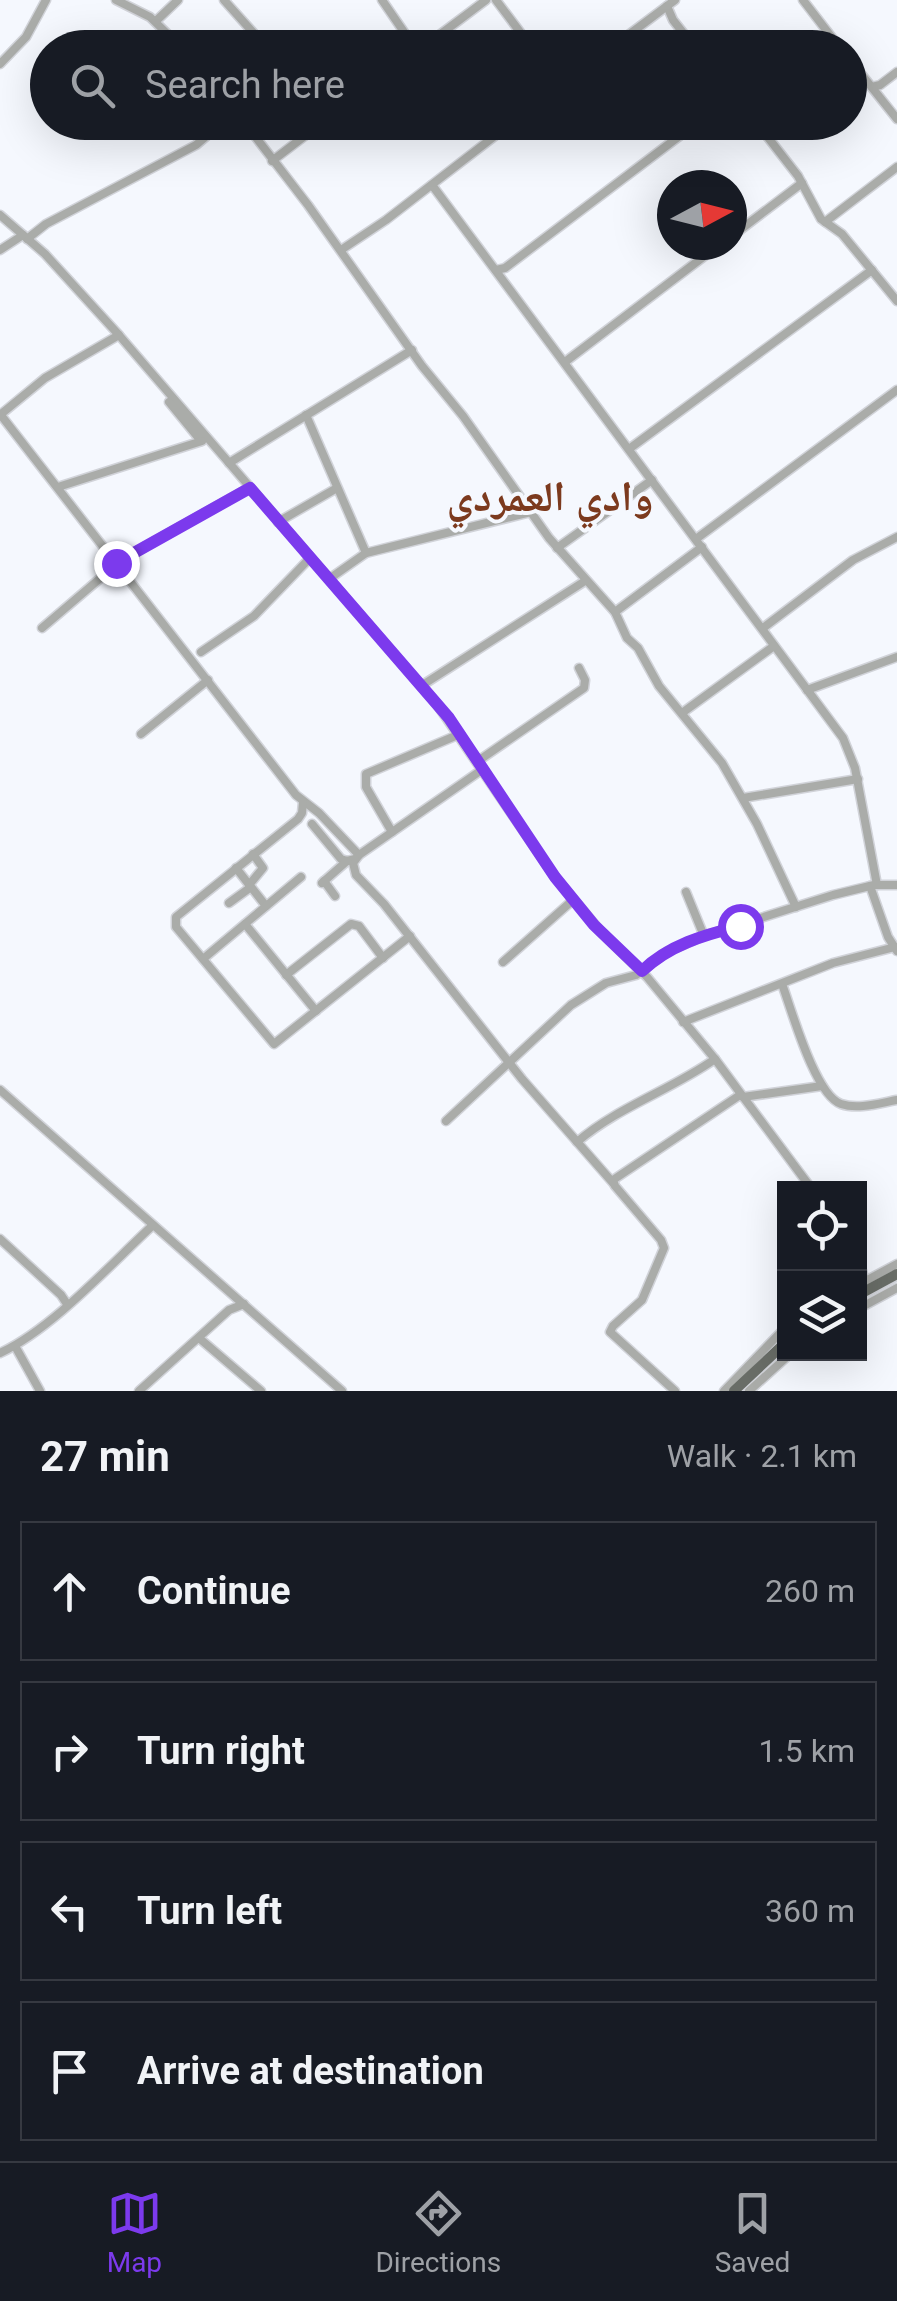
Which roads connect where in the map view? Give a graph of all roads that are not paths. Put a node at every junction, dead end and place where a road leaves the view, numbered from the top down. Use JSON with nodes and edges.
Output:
{"nodes":[{"id":1,"x":46,"y":0,"type":"edge"},
{"id":2,"x":116,"y":0,"type":"edge"},
{"id":3,"x":178,"y":0,"type":"edge"},
{"id":4,"x":224,"y":0,"type":"edge"},
{"id":5,"x":382,"y":0,"type":"edge"},
{"id":6,"x":486,"y":0,"type":"edge"},
{"id":7,"x":496,"y":0,"type":"edge"},
{"id":8,"x":803,"y":0,"type":"edge"},
{"id":9,"x":671,"y":3,"type":"edge"},
{"id":10,"x":156,"y":22,"type":"junction"},
{"id":11,"x":164,"y":30,"type":"edge"},
{"id":12,"x":252,"y":30,"type":"edge"},
{"id":13,"x":404,"y":30,"type":"edge"},
{"id":14,"x":444,"y":30,"type":"edge"},
{"id":15,"x":518,"y":30,"type":"edge"},
{"id":16,"x":635,"y":30,"type":"edge"},
{"id":17,"x":680,"y":30,"type":"edge"},
{"id":18,"x":826,"y":30,"type":"edge"},
{"id":19,"x":0,"y":64,"type":"edge"},
{"id":20,"x":897,"y":72,"type":"edge"},
{"id":21,"x":867,"y":81,"type":"edge"},
{"id":22,"x":871,"y":86,"type":"junction"},
{"id":23,"x":897,"y":119,"type":"edge"},
{"id":24,"x":203,"y":140,"type":"edge"},
{"id":25,"x":257,"y":140,"type":"edge"},
{"id":26,"x":299,"y":140,"type":"edge"},
{"id":27,"x":490,"y":140,"type":"edge"},
{"id":28,"x":674,"y":140,"type":"edge"},
{"id":29,"x":770,"y":140,"type":"edge"},
{"id":30,"x":272,"y":160,"type":"junction"},
{"id":31,"x":897,"y":168,"type":"edge"},
{"id":32,"x":802,"y":183,"type":"junction"},
{"id":33,"x":432,"y":185,"type":"junction"},
{"id":34,"x":0,"y":215,"type":"edge"},
{"id":35,"x":825,"y":222,"type":"junction"},
{"id":36,"x":747,"y":225,"type":"edge"},
{"id":37,"x":25,"y":237,"type":"junction"},
{"id":38,"x":0,"y":250,"type":"edge"},
{"id":39,"x":341,"y":250,"type":"junction"},
{"id":40,"x":699,"y":260,"type":"edge"},
{"id":41,"x":496,"y":270,"type":"junction"},
{"id":42,"x":872,"y":270,"type":"junction"},
{"id":43,"x":897,"y":300,"type":"edge"},
{"id":44,"x":118,"y":334,"type":"junction"},
{"id":45,"x":412,"y":350,"type":"junction"},
{"id":46,"x":564,"y":362,"type":"junction"},
{"id":47,"x":897,"y":390,"type":"edge"},
{"id":48,"x":0,"y":415,"type":"edge"},
{"id":49,"x":306,"y":415,"type":"junction"},
{"id":50,"x":204,"y":440,"type":"junction"},
{"id":51,"x":629,"y":450,"type":"junction"},
{"id":52,"x":229,"y":464,"type":"junction"},
{"id":53,"x":652,"y":480,"type":"junction"},
{"id":54,"x":58,"y":487,"type":"junction"},
{"id":55,"x":250,"y":488,"type":"junction"},
{"id":56,"x":337,"y":488,"type":"junction"},
{"id":57,"x":532,"y":512,"type":"junction"},
{"id":58,"x":278,"y":522,"type":"junction"},
{"id":59,"x":897,"y":538,"type":"edge"},
{"id":60,"x":699,"y":543,"type":"junction"},
{"id":61,"x":557,"y":548,"type":"junction"},
{"id":62,"x":366,"y":553,"type":"junction"},
{"id":63,"x":310,"y":558,"type":"junction"},
{"id":64,"x":116,"y":563,"type":"junction"},
{"id":65,"x":330,"y":579,"type":"junction"},
{"id":66,"x":585,"y":581,"type":"junction"},
{"id":67,"x":615,"y":612,"type":"junction"},
{"id":68,"x":42,"y":628,"type":"dead end"},
{"id":69,"x":762,"y":628,"type":"junction"},
{"id":70,"x":774,"y":646,"type":"junction"},
{"id":71,"x":201,"y":652,"type":"dead end"},
{"id":72,"x":897,"y":657,"type":"edge"},
{"id":73,"x":579,"y":668,"type":"dead end"},
{"id":74,"x":208,"y":680,"type":"junction"},
{"id":75,"x":422,"y":686,"type":"junction"},
{"id":76,"x":808,"y":690,"type":"junction"},
{"id":77,"x":682,"y":713,"type":"junction"},
{"id":78,"x":141,"y":734,"type":"dead end"},
{"id":79,"x":460,"y":734,"type":"junction"},
{"id":80,"x":481,"y":765,"type":"junction"},
{"id":81,"x":858,"y":780,"type":"junction"},
{"id":82,"x":743,"y":798,"type":"junction"},
{"id":83,"x":303,"y":802,"type":"junction"},
{"id":84,"x":312,"y":824,"type":"dead end"},
{"id":85,"x":392,"y":832,"type":"junction"},
{"id":86,"x":338,"y":835,"type":"junction"},
{"id":87,"x":327,"y":842,"type":"junction"},
{"id":88,"x":252,"y":854,"type":"junction"},
{"id":89,"x":354,"y":858,"type":"junction"},
{"id":90,"x":236,"y":868,"type":"junction"},
{"id":91,"x":301,"y":877,"type":"dead end"},
{"id":92,"x":897,"y":885,"type":"edge"},
{"id":93,"x":250,"y":886,"type":"junction"},
{"id":94,"x":874,"y":886,"type":"junction"},
{"id":95,"x":686,"y":892,"type":"dead end"},
{"id":96,"x":335,"y":896,"type":"dead end"},
{"id":97,"x":573,"y":900,"type":"junction"},
{"id":98,"x":229,"y":903,"type":"dead end"},
{"id":99,"x":266,"y":906,"type":"junction"},
{"id":100,"x":796,"y":907,"type":"junction"},
{"id":101,"x":244,"y":924,"type":"junction"},
{"id":102,"x":410,"y":936,"type":"junction"},
{"id":103,"x":704,"y":936,"type":"junction"},
{"id":104,"x":896,"y":949,"type":"edge"},
{"id":105,"x":202,"y":958,"type":"junction"},
{"id":106,"x":383,"y":958,"type":"junction"},
{"id":107,"x":503,"y":962,"type":"dead end"},
{"id":108,"x":642,"y":971,"type":"junction"},
{"id":109,"x":286,"y":974,"type":"junction"},
{"id":110,"x":782,"y":984,"type":"junction"},
{"id":111,"x":316,"y":1011,"type":"junction"},
{"id":112,"x":683,"y":1022,"type":"junction"},
{"id":113,"x":715,"y":1059,"type":"junction"},
{"id":114,"x":510,"y":1064,"type":"junction"},
{"id":115,"x":822,"y":1086,"type":"junction"},
{"id":116,"x":0,"y":1090,"type":"edge"},
{"id":117,"x":741,"y":1096,"type":"junction"},
{"id":118,"x":897,"y":1100,"type":"edge"},
{"id":119,"x":446,"y":1121,"type":"dead end"},
{"id":120,"x":578,"y":1142,"type":"junction"},
{"id":121,"x":806,"y":1181,"type":"edge"},
{"id":122,"x":614,"y":1184,"type":"junction"},
{"id":123,"x":152,"y":1226,"type":"junction"},
{"id":124,"x":0,"y":1239,"type":"edge"},
{"id":125,"x":897,"y":1264,"type":"edge"},
{"id":126,"x":867,"y":1278,"type":"edge"},
{"id":127,"x":897,"y":1281,"type":"edge"},
{"id":128,"x":232,"y":1294,"type":"junction"},
{"id":129,"x":867,"y":1297,"type":"edge"},
{"id":130,"x":66,"y":1304,"type":"junction"},
{"id":131,"x":244,"y":1304,"type":"junction"},
{"id":132,"x":229,"y":1310,"type":"junction"},
{"id":133,"x":198,"y":1338,"type":"junction"},
{"id":134,"x":777,"y":1338,"type":"edge"},
{"id":135,"x":777,"y":1340,"type":"edge"},
{"id":136,"x":15,"y":1346,"type":"junction"},
{"id":137,"x":777,"y":1350,"type":"edge"},
{"id":138,"x":0,"y":1353,"type":"edge"},
{"id":139,"x":778,"y":1361,"type":"edge"},
{"id":140,"x":755,"y":1370,"type":"junction"},
{"id":141,"x":40,"y":1391,"type":"edge"},
{"id":142,"x":139,"y":1391,"type":"edge"},
{"id":143,"x":261,"y":1391,"type":"edge"},
{"id":144,"x":342,"y":1391,"type":"edge"},
{"id":145,"x":675,"y":1391,"type":"edge"},
{"id":146,"x":724,"y":1391,"type":"edge"},
{"id":147,"x":734,"y":1391,"type":"edge"},
{"id":148,"x":746,"y":1391,"type":"edge"}],
"edges":[{"from":1,"to":19,"type":"street"},
{"from":2,"to":10,"type":"street"},
{"from":3,"to":10,"type":"street"},
{"from":4,"to":12,"type":"street"},
{"from":5,"to":13,"type":"street"},
{"from":6,"to":14,"type":"street"},
{"from":7,"to":15,"type":"street"},
{"from":8,"to":18,"type":"street"},
{"from":9,"to":16,"type":"street"},
{"from":9,"to":17,"type":"street"},
{"from":10,"to":11,"type":"street"},
{"from":20,"to":22,"type":"street"},
{"from":21,"to":22,"type":"street"},
{"from":22,"to":23,"type":"street"},
{"from":24,"to":37,"type":"street"},
{"from":25,"to":30,"type":"street"},
{"from":26,"to":30,"type":"street"},
{"from":27,"to":33,"type":"street"},
{"from":28,"to":41,"type":"street"},
{"from":29,"to":32,"type":"street"},
{"from":30,"to":39,"type":"street"},
{"from":31,"to":35,"type":"street"},
{"from":32,"to":35,"type":"street"},
{"from":32,"to":36,"type":"street"},
{"from":33,"to":39,"type":"street"},
{"from":33,"to":41,"type":"street"},
{"from":34,"to":37,"type":"street"},
{"from":35,"to":42,"type":"street"},
{"from":37,"to":38,"type":"street"},
{"from":37,"to":44,"type":"street"},
{"from":39,"to":45,"type":"street"},
{"from":40,"to":46,"type":"street"},
{"from":41,"to":46,"type":"street"},
{"from":42,"to":43,"type":"street"},
{"from":42,"to":51,"type":"street"},
{"from":44,"to":48,"type":"street"},
{"from":44,"to":50,"type":"street"},
{"from":45,"to":49,"type":"street"},
{"from":45,"to":57,"type":"street"},
{"from":46,"to":51,"type":"street"},
{"from":47,"to":60,"type":"street"},
{"from":48,"to":54,"type":"street"},
{"from":49,"to":52,"type":"street"},
{"from":49,"to":56,"type":"street"},
{"from":50,"to":52,"type":"street"},
{"from":50,"to":54,"type":"street"},
{"from":51,"to":53,"type":"street"},
{"from":52,"to":55,"type":"street"},
{"from":53,"to":60,"type":"street"},
{"from":53,"to":61,"type":"street"},
{"from":54,"to":64,"type":"street"},
{"from":55,"to":58,"type":"street"},
{"from":55,"to":64,"type":"street"},
{"from":56,"to":58,"type":"street"},
{"from":56,"to":62,"type":"street"},
{"from":57,"to":61,"type":"street"},
{"from":57,"to":62,"type":"street"},
{"from":58,"to":63,"type":"street"},
{"from":59,"to":69,"type":"street"},
{"from":60,"to":67,"type":"street"},
{"from":60,"to":69,"type":"street"},
{"from":61,"to":66,"type":"street"},
{"from":62,"to":65,"type":"street"},
{"from":63,"to":65,"type":"street"},
{"from":63,"to":71,"type":"street"},
{"from":64,"to":68,"type":"street"},
{"from":64,"to":74,"type":"street"},
{"from":65,"to":75,"type":"street"},
{"from":66,"to":67,"type":"street"},
{"from":66,"to":75,"type":"street"},
{"from":67,"to":77,"type":"street"},
{"from":69,"to":70,"type":"street"},
{"from":70,"to":76,"type":"street"},
{"from":70,"to":77,"type":"street"},
{"from":72,"to":76,"type":"street"},
{"from":73,"to":80,"type":"street"},
{"from":74,"to":78,"type":"street"},
{"from":74,"to":83,"type":"street"},
{"from":75,"to":79,"type":"street"},
{"from":76,"to":81,"type":"street"},
{"from":77,"to":82,"type":"street"},
{"from":79,"to":80,"type":"street"},
{"from":79,"to":85,"type":"street"},
{"from":80,"to":85,"type":"street"},
{"from":80,"to":97,"type":"street"},
{"from":81,"to":82,"type":"street"},
{"from":81,"to":94,"type":"street"},
{"from":82,"to":100,"type":"street"},
{"from":83,"to":86,"type":"street"},
{"from":83,"to":88,"type":"street"},
{"from":84,"to":87,"type":"street"},
{"from":85,"to":89,"type":"street"},
{"from":86,"to":87,"type":"street"},
{"from":86,"to":89,"type":"street"},
{"from":87,"to":89,"type":"street"},
{"from":88,"to":90,"type":"street"},
{"from":88,"to":93,"type":"street"},
{"from":89,"to":96,"type":"street"},
{"from":89,"to":102,"type":"street"},
{"from":90,"to":93,"type":"street"},
{"from":90,"to":105,"type":"street"},
{"from":91,"to":99,"type":"street"},
{"from":92,"to":94,"type":"street"},
{"from":93,"to":98,"type":"street"},
{"from":93,"to":99,"type":"street"},
{"from":94,"to":100,"type":"street"},
{"from":94,"to":104,"type":"street"},
{"from":95,"to":103,"type":"street"},
{"from":97,"to":107,"type":"street"},
{"from":97,"to":108,"type":"street"},
{"from":99,"to":101,"type":"street"},
{"from":100,"to":103,"type":"street"},
{"from":101,"to":105,"type":"street"},
{"from":101,"to":109,"type":"street"},
{"from":102,"to":106,"type":"street"},
{"from":102,"to":114,"type":"street"},
{"from":103,"to":108,"type":"street"},
{"from":104,"to":110,"type":"street"},
{"from":105,"to":111,"type":"street"},
{"from":106,"to":109,"type":"street"},
{"from":106,"to":111,"type":"street"},
{"from":108,"to":112,"type":"street"},
{"from":108,"to":114,"type":"street"},
{"from":109,"to":111,"type":"street"},
{"from":110,"to":112,"type":"street"},
{"from":110,"to":115,"type":"street"},
{"from":112,"to":113,"type":"street"},
{"from":113,"to":117,"type":"street"},
{"from":113,"to":120,"type":"street"},
{"from":114,"to":119,"type":"street"},
{"from":114,"to":120,"type":"street"},
{"from":115,"to":117,"type":"street"},
{"from":115,"to":118,"type":"street"},
{"from":116,"to":123,"type":"street"},
{"from":117,"to":121,"type":"street"},
{"from":117,"to":122,"type":"street"},
{"from":120,"to":122,"type":"street"},
{"from":122,"to":145,"type":"street"},
{"from":123,"to":128,"type":"street"},
{"from":123,"to":130,"type":"street"},
{"from":124,"to":130,"type":"street"},
{"from":125,"to":126,"type":"street"},
{"from":127,"to":129,"type":"main road"},
{"from":128,"to":131,"type":"street"},
{"from":128,"to":132,"type":"street"},
{"from":130,"to":136,"type":"street"},
{"from":131,"to":132,"type":"street"},
{"from":131,"to":144,"type":"street"},
{"from":132,"to":133,"type":"street"},
{"from":133,"to":142,"type":"street"},
{"from":133,"to":143,"type":"street"},
{"from":134,"to":146,"type":"street"},
{"from":135,"to":140,"type":"main road"},
{"from":136,"to":138,"type":"street"},
{"from":136,"to":141,"type":"street"},
{"from":137,"to":140,"type":"main road"},
{"from":139,"to":148,"type":"main road"},
{"from":140,"to":147,"type":"main road"}]}
